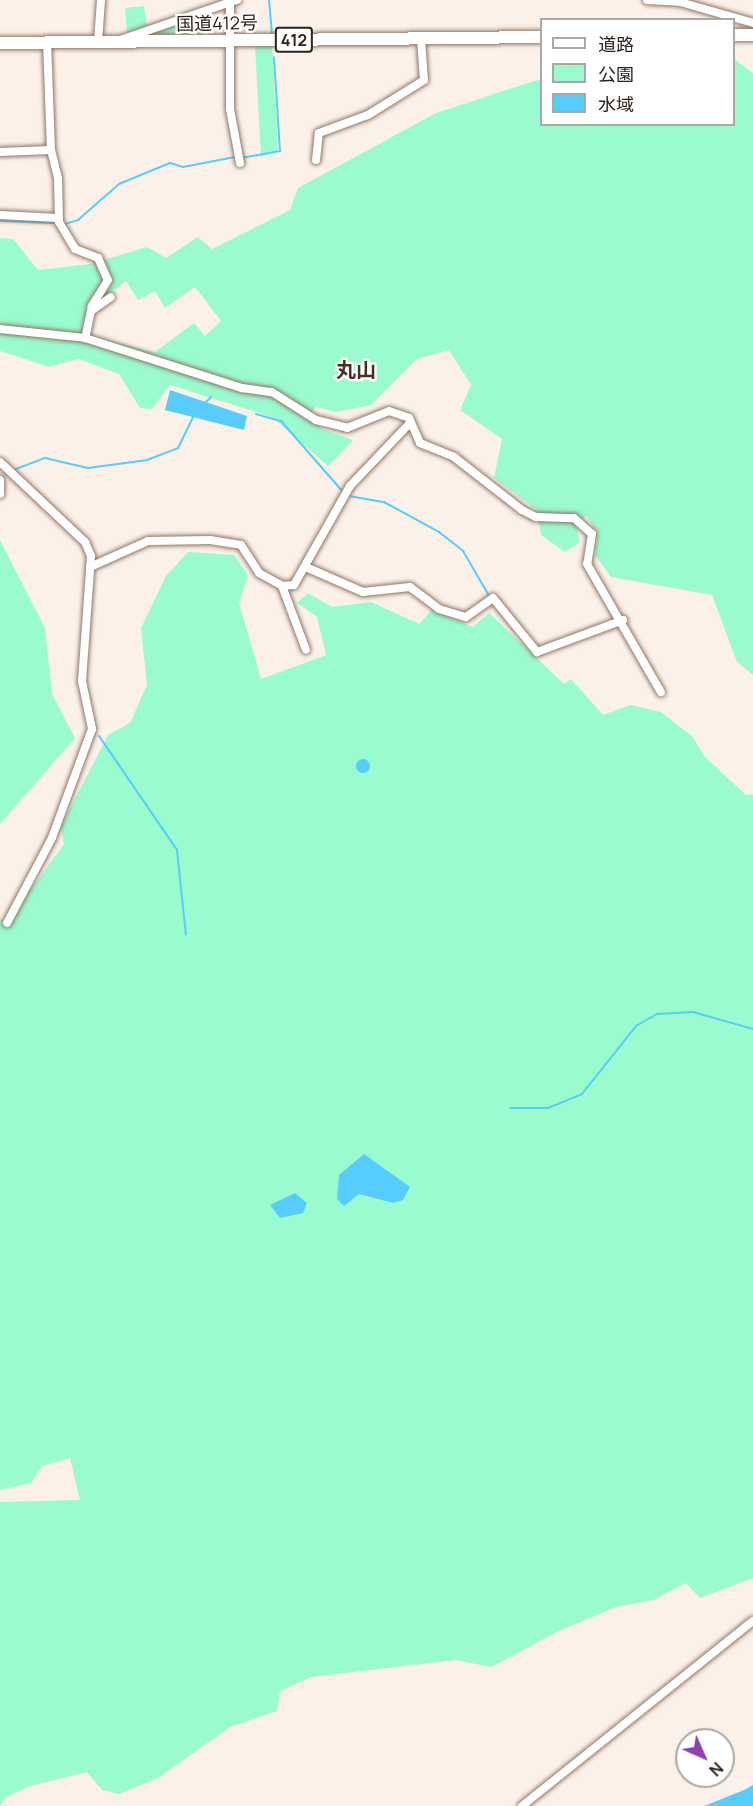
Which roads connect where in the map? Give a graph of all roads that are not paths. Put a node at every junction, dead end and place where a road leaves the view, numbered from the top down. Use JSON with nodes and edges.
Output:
{"nodes":[{"id":1,"x":101,"y":0,"type":"edge"},
{"id":2,"x":647,"y":0,"type":"edge"},
{"id":3,"x":233,"y":1,"type":"edge"},
{"id":4,"x":753,"y":23,"type":"edge"},
{"id":5,"x":735,"y":35,"type":"edge"},
{"id":6,"x":753,"y":35,"type":"edge"},
{"id":7,"x":540,"y":37,"type":"edge"},
{"id":8,"x":422,"y":39,"type":"junction"},
{"id":9,"x":232,"y":40,"type":"junction"},
{"id":10,"x":47,"y":42,"type":"junction"},
{"id":11,"x":98,"y":42,"type":"junction"},
{"id":12,"x":117,"y":42,"type":"junction"},
{"id":13,"x":0,"y":43,"type":"edge"},
{"id":14,"x":51,"y":150,"type":"junction"},
{"id":15,"x":0,"y":152,"type":"edge"},
{"id":16,"x":240,"y":160,"type":"dead end"},
{"id":17,"x":316,"y":160,"type":"dead end"},
{"id":18,"x":0,"y":215,"type":"edge"},
{"id":19,"x":58,"y":218,"type":"junction"},
{"id":20,"x":111,"y":297,"type":"dead end"},
{"id":21,"x":91,"y":311,"type":"junction"},
{"id":22,"x":0,"y":329,"type":"edge"},
{"id":23,"x":85,"y":338,"type":"junction"},
{"id":24,"x":411,"y":422,"type":"junction"},
{"id":25,"x":0,"y":462,"type":"edge"},
{"id":26,"x":0,"y":480,"type":"edge"},
{"id":27,"x":0,"y":494,"type":"edge"},
{"id":28,"x":90,"y":567,"type":"junction"},
{"id":29,"x":308,"y":568,"type":"junction"},
{"id":30,"x":282,"y":586,"type":"junction"},
{"id":31,"x":290,"y":612,"type":"junction"},
{"id":32,"x":279,"y":616,"type":"dead end"},
{"id":33,"x":623,"y":620,"type":"junction"},
{"id":34,"x":306,"y":650,"type":"dead end"},
{"id":35,"x":660,"y":692,"type":"dead end"},
{"id":36,"x":7,"y":922,"type":"dead end"},
{"id":37,"x":753,"y":1621,"type":"edge"},
{"id":38,"x":522,"y":1806,"type":"edge"}],
"edges":[{"from":1,"to":11,"type":"street"},
{"from":2,"to":4,"type":"street"},
{"from":3,"to":9,"type":"street"},
{"from":3,"to":12,"type":"street"},
{"from":5,"to":6,"type":"highway"},
{"from":7,"to":8,"type":"highway","name":"国道412号","number":"412"},
{"from":8,"to":9,"type":"highway","name":"国道412号","number":"412"},
{"from":8,"to":17,"type":"street"},
{"from":9,"to":12,"type":"highway","name":"国道412号","number":"412"},
{"from":9,"to":16,"type":"street"},
{"from":10,"to":11,"type":"highway","name":"国道412号","number":"412"},
{"from":10,"to":13,"type":"highway","name":"国道412号","number":"412"},
{"from":10,"to":14,"type":"street"},
{"from":11,"to":12,"type":"highway","name":"国道412号","number":"412"},
{"from":14,"to":15,"type":"street"},
{"from":14,"to":19,"type":"street"},
{"from":18,"to":19,"type":"street"},
{"from":19,"to":21,"type":"street"},
{"from":20,"to":21,"type":"street"},
{"from":21,"to":23,"type":"street"},
{"from":22,"to":23,"type":"street"},
{"from":23,"to":24,"type":"street"},
{"from":24,"to":29,"type":"street"},
{"from":24,"to":33,"type":"street"},
{"from":25,"to":28,"type":"street"},
{"from":26,"to":27,"type":"street"},
{"from":28,"to":30,"type":"street"},
{"from":28,"to":36,"type":"street"},
{"from":29,"to":30,"type":"street"},
{"from":29,"to":33,"type":"street"},
{"from":30,"to":31,"type":"street"},
{"from":31,"to":32,"type":"street"},
{"from":31,"to":34,"type":"street"},
{"from":33,"to":35,"type":"street"},
{"from":37,"to":38,"type":"street"}]}
